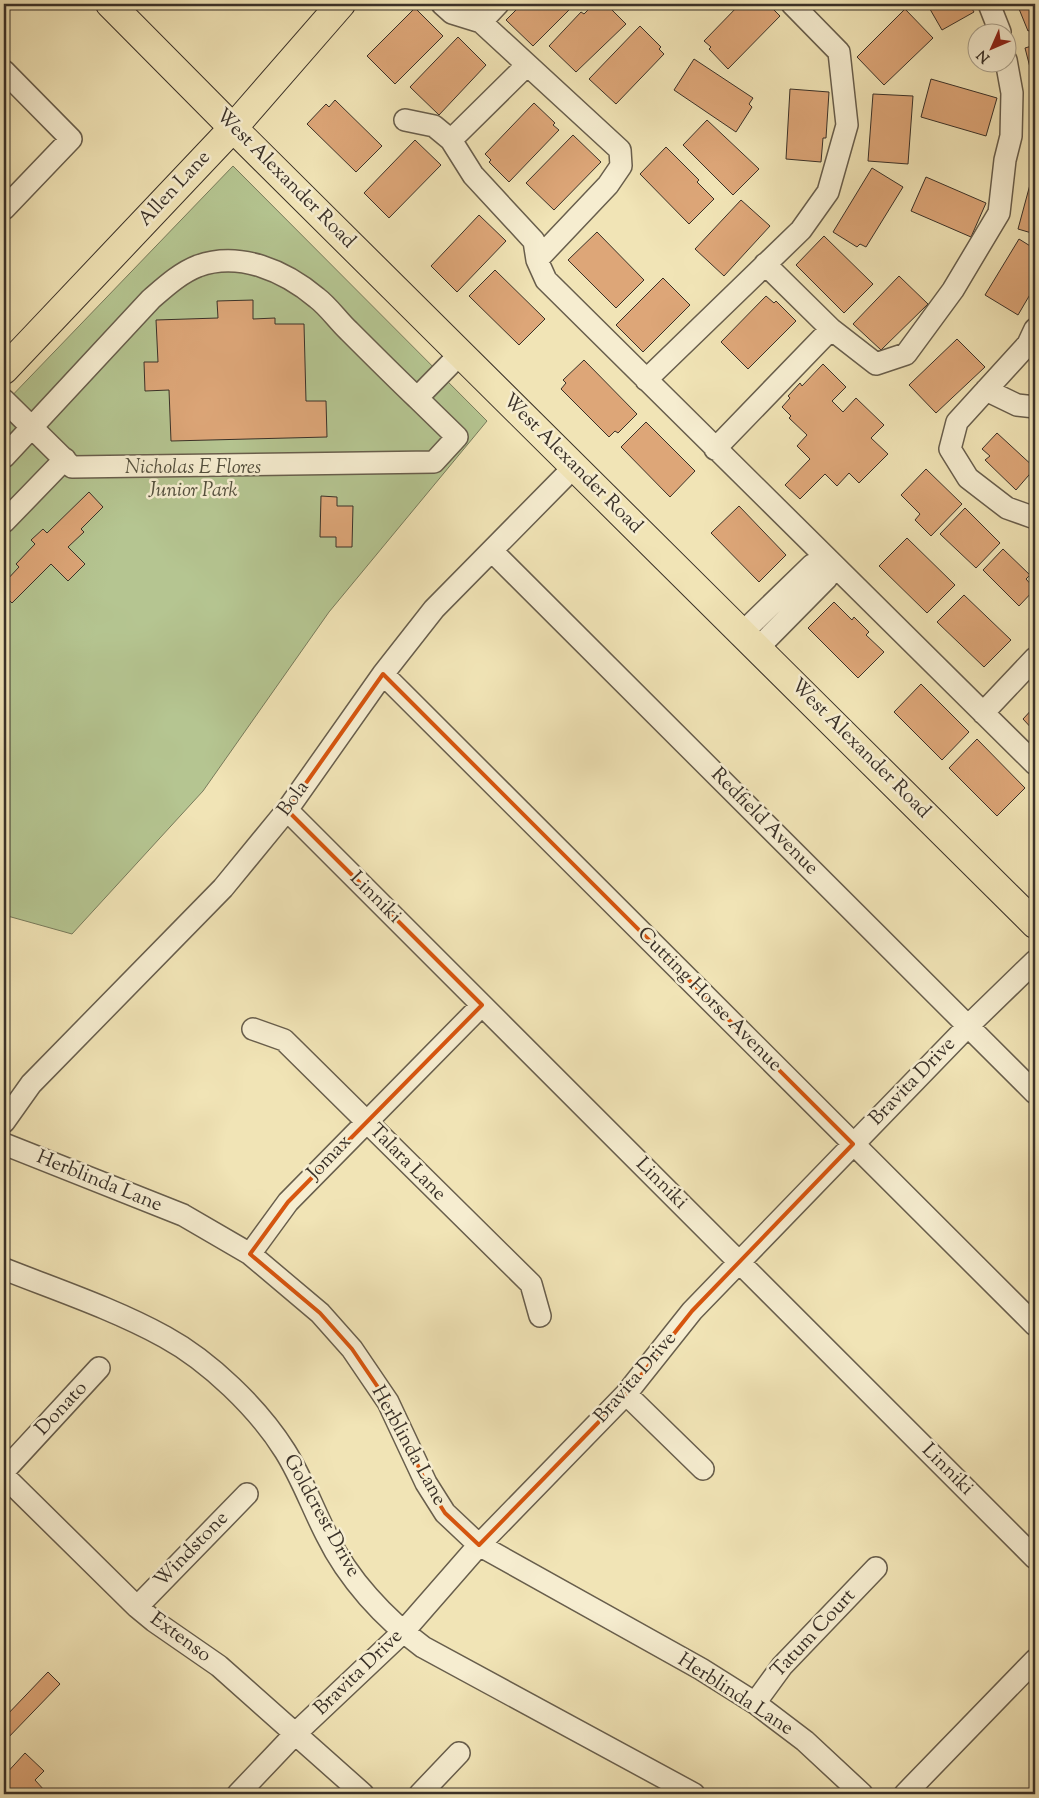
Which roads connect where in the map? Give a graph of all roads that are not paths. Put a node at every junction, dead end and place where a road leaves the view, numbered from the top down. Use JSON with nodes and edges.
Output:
{"nodes":[{"id":1,"x":110,"y":4,"type":"edge"},
{"id":2,"x":342,"y":4,"type":"edge"},
{"id":3,"x":442,"y":4,"type":"edge"},
{"id":4,"x":498,"y":4,"type":"edge"},
{"id":5,"x":792,"y":4,"type":"edge"},
{"id":6,"x":989,"y":4,"type":"edge"},
{"id":7,"x":478,"y":13,"type":"edge"},
{"id":8,"x":996,"y":22,"type":"edge"},
{"id":9,"x":527,"y":64,"type":"junction"},
{"id":10,"x":4,"y":71,"type":"edge"},
{"id":11,"x":1008,"y":72,"type":"edge"},
{"id":12,"x":405,"y":120,"type":"dead end"},
{"id":13,"x":233,"y":128,"type":"junction"},
{"id":14,"x":452,"y":140,"type":"junction"},
{"id":15,"x":4,"y":209,"type":"edge"},
{"id":16,"x":537,"y":260,"type":"junction"},
{"id":17,"x":766,"y":264,"type":"junction"},
{"id":18,"x":832,"y":329,"type":"junction"},
{"id":19,"x":1035,"y":329,"type":"edge"},
{"id":20,"x":461,"y":353,"type":"junction"},
{"id":21,"x":4,"y":370,"type":"edge"},
{"id":22,"x":646,"y":380,"type":"junction"},
{"id":23,"x":986,"y":390,"type":"junction"},
{"id":24,"x":417,"y":398,"type":"junction"},
{"id":25,"x":4,"y":400,"type":"edge"},
{"id":26,"x":1035,"y":407,"type":"edge"},
{"id":27,"x":32,"y":428,"type":"junction"},
{"id":28,"x":716,"y":449,"type":"junction"},
{"id":29,"x":4,"y":457,"type":"edge"},
{"id":30,"x":64,"y":459,"type":"junction"},
{"id":31,"x":574,"y":467,"type":"junction"},
{"id":32,"x":1035,"y":518,"type":"edge"},
{"id":33,"x":4,"y":522,"type":"edge"},
{"id":34,"x":492,"y":551,"type":"junction"},
{"id":35,"x":828,"y":560,"type":"junction"},
{"id":36,"x":783,"y":593,"type":"junction"},
{"id":37,"x":798,"y":608,"type":"junction"},
{"id":38,"x":750,"y":640,"type":"junction"},
{"id":39,"x":1035,"y":658,"type":"edge"},
{"id":40,"x":383,"y":674,"type":"junction"},
{"id":41,"x":983,"y":713,"type":"junction"},
{"id":42,"x":1035,"y":764,"type":"edge"},
{"id":43,"x":287,"y":810,"type":"junction"},
{"id":44,"x":1035,"y":924,"type":"edge"},
{"id":45,"x":1035,"y":961,"type":"edge"},
{"id":46,"x":482,"y":1005,"type":"junction"},
{"id":47,"x":968,"y":1026,"type":"junction"},
{"id":48,"x":253,"y":1029,"type":"dead end"},
{"id":49,"x":1035,"y":1093,"type":"edge"},
{"id":50,"x":4,"y":1122,"type":"edge"},
{"id":51,"x":366,"y":1122,"type":"junction"},
{"id":52,"x":4,"y":1144,"type":"edge"},
{"id":53,"x":853,"y":1144,"type":"junction"},
{"id":54,"x":250,"y":1254,"type":"junction"},
{"id":55,"x":739,"y":1262,"type":"junction"},
{"id":56,"x":4,"y":1269,"type":"edge"},
{"id":57,"x":540,"y":1316,"type":"dead end"},
{"id":58,"x":1035,"y":1325,"type":"edge"},
{"id":59,"x":99,"y":1368,"type":"dead end"},
{"id":60,"x":626,"y":1394,"type":"junction"},
{"id":61,"x":703,"y":1469,"type":"dead end"},
{"id":62,"x":4,"y":1471,"type":"edge"},
{"id":63,"x":4,"y":1476,"type":"edge"},
{"id":64,"x":248,"y":1494,"type":"dead end"},
{"id":65,"x":479,"y":1545,"type":"junction"},
{"id":66,"x":1035,"y":1558,"type":"edge"},
{"id":67,"x":876,"y":1568,"type":"dead end"},
{"id":68,"x":138,"y":1607,"type":"junction"},
{"id":69,"x":403,"y":1632,"type":"junction"},
{"id":70,"x":1035,"y":1660,"type":"edge"},
{"id":71,"x":755,"y":1703,"type":"junction"},
{"id":72,"x":296,"y":1733,"type":"junction"},
{"id":73,"x":459,"y":1753,"type":"dead end"},
{"id":74,"x":238,"y":1794,"type":"edge"},
{"id":75,"x":363,"y":1794,"type":"edge"},
{"id":76,"x":420,"y":1794,"type":"edge"},
{"id":77,"x":694,"y":1794,"type":"edge"},
{"id":78,"x":862,"y":1794,"type":"edge"},
{"id":79,"x":905,"y":1794,"type":"edge"}],
"edges":[{"from":1,"to":13,"type":"main road","name":"West Alexander Road"},
{"from":2,"to":13,"type":"main road","name":"Allen Lane"},
{"from":3,"to":7,"type":"street"},
{"from":4,"to":7,"type":"street"},
{"from":5,"to":17,"type":"street"},
{"from":6,"to":8,"type":"street"},
{"from":7,"to":9,"type":"street"},
{"from":9,"to":14,"type":"street"},
{"from":9,"to":16,"type":"street"},
{"from":10,"to":15,"type":"street"},
{"from":11,"to":18,"type":"street"},
{"from":12,"to":14,"type":"street"},
{"from":13,"to":20,"type":"main road","name":"West Alexander Road"},
{"from":13,"to":21,"type":"main road","name":"Allen Lane"},
{"from":14,"to":16,"type":"street"},
{"from":16,"to":22,"type":"street"},
{"from":17,"to":18,"type":"street"},
{"from":17,"to":22,"type":"street"},
{"from":18,"to":28,"type":"street"},
{"from":19,"to":23,"type":"street"},
{"from":20,"to":24,"type":"street"},
{"from":20,"to":31,"type":"main road","name":"West Alexander Road"},
{"from":22,"to":28,"type":"street"},
{"from":23,"to":26,"type":"street"},
{"from":23,"to":32,"type":"street"},
{"from":24,"to":27,"type":"street"},
{"from":24,"to":30,"type":"street"},
{"from":25,"to":27,"type":"street"},
{"from":27,"to":29,"type":"street"},
{"from":27,"to":30,"type":"street"},
{"from":28,"to":35,"type":"street"},
{"from":30,"to":33,"type":"street"},
{"from":31,"to":34,"type":"street","name":"Bola"},
{"from":31,"to":38,"type":"main road","name":"West Alexander Road"},
{"from":34,"to":40,"type":"street","name":"Bola"},
{"from":34,"to":47,"type":"street","name":"Redfield Avenue"},
{"from":35,"to":36,"type":"street"},
{"from":35,"to":37,"type":"street"},
{"from":35,"to":41,"type":"street"},
{"from":36,"to":37,"type":"street"},
{"from":36,"to":38,"type":"street"},
{"from":37,"to":38,"type":"street"},
{"from":38,"to":44,"type":"main road","name":"West Alexander Road"},
{"from":39,"to":41,"type":"street"},
{"from":40,"to":43,"type":"street","name":"Bola"},
{"from":40,"to":53,"type":"street","name":"Cutting Horse Avenue"},
{"from":41,"to":42,"type":"street"},
{"from":43,"to":46,"type":"street","name":"Linniki"},
{"from":43,"to":50,"type":"street","name":"Bola"},
{"from":45,"to":47,"type":"street","name":"Bravita Drive"},
{"from":46,"to":51,"type":"street","name":"Jomax"},
{"from":46,"to":55,"type":"street","name":"Linniki"},
{"from":47,"to":49,"type":"street","name":"Redfield Avenue"},
{"from":47,"to":53,"type":"street","name":"Bravita Drive"},
{"from":48,"to":51,"type":"street","name":"Talara Lane"},
{"from":51,"to":54,"type":"street","name":"Jomax"},
{"from":51,"to":57,"type":"street","name":"Talara Lane"},
{"from":52,"to":54,"type":"street","name":"Herblinda Lane"},
{"from":53,"to":55,"type":"street","name":"Bravita Drive"},
{"from":53,"to":58,"type":"street","name":"Cutting Horse Avenue"},
{"from":54,"to":65,"type":"street","name":"Herblinda Lane"},
{"from":55,"to":60,"type":"street","name":"Bravita Drive"},
{"from":55,"to":66,"type":"street","name":"Linniki"},
{"from":56,"to":69,"type":"street","name":"Goldcrest Drive"},
{"from":59,"to":62,"type":"street","name":"Donato"},
{"from":60,"to":61,"type":"street"},
{"from":60,"to":65,"type":"street","name":"Bravita Drive"},
{"from":63,"to":68,"type":"street","name":"Extenso"},
{"from":64,"to":68,"type":"street","name":"Windstone"},
{"from":65,"to":69,"type":"street","name":"Bravita Drive"},
{"from":65,"to":71,"type":"street","name":"Herblinda Lane"},
{"from":67,"to":71,"type":"street","name":"Tatum Court"},
{"from":68,"to":72,"type":"street","name":"Extenso"},
{"from":69,"to":72,"type":"street","name":"Bravita Drive"},
{"from":69,"to":77,"type":"street","name":"Goldcrest Drive"},
{"from":70,"to":79,"type":"street"},
{"from":71,"to":78,"type":"street","name":"Herblinda Lane"},
{"from":72,"to":74,"type":"street","name":"Bravita Drive"},
{"from":72,"to":75,"type":"street","name":"Extenso"},
{"from":73,"to":76,"type":"street"}]}
